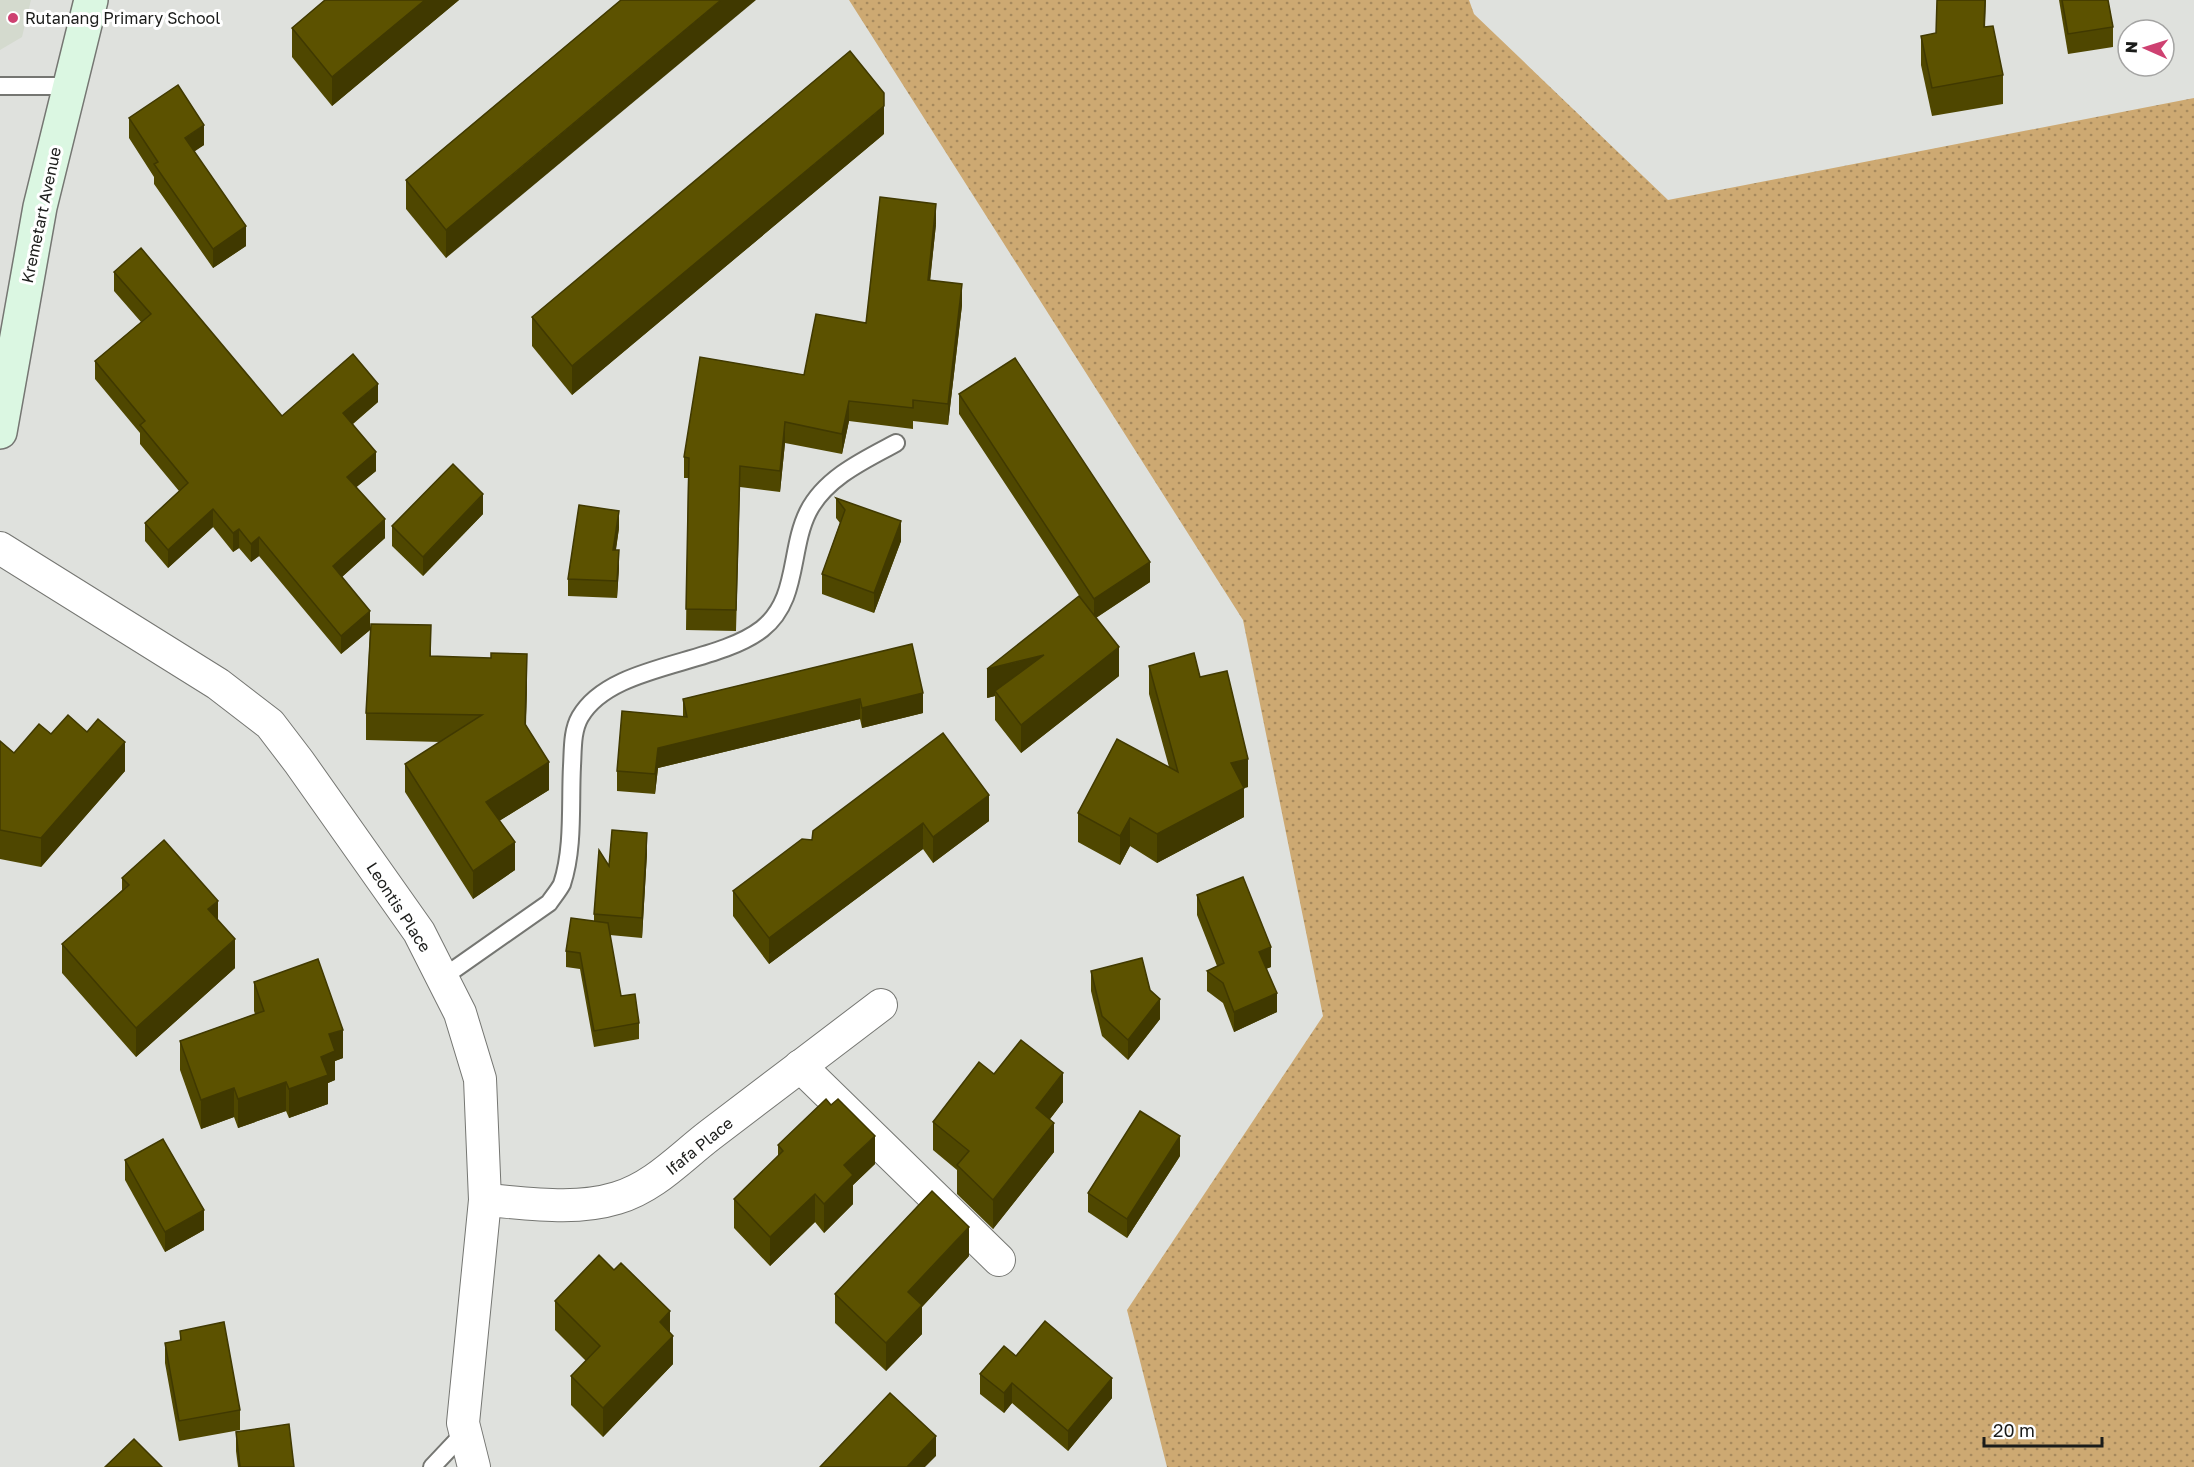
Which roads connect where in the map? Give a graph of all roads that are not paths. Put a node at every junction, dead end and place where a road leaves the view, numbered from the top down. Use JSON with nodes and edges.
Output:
{"nodes":[{"id":1,"x":91,"y":0,"type":"edge"},
{"id":2,"x":0,"y":86,"type":"edge"},
{"id":3,"x":70,"y":86,"type":"junction"},
{"id":4,"x":0,"y":432,"type":"edge"},
{"id":5,"x":896,"y":443,"type":"dead end"},
{"id":6,"x":0,"y":548,"type":"edge"},
{"id":7,"x":442,"y":978,"type":"junction"},
{"id":8,"x":881,"y":1005,"type":"dead end"},
{"id":9,"x":800,"y":1066,"type":"junction"},
{"id":10,"x":485,"y":1200,"type":"junction"},
{"id":11,"x":999,"y":1260,"type":"dead end"},
{"id":12,"x":465,"y":1432,"type":"junction"},
{"id":13,"x":432,"y":1467,"type":"edge"},
{"id":14,"x":474,"y":1467,"type":"edge"}],
"edges":[{"from":1,"to":3,"type":"street","name":"Kremetart Avenue"},
{"from":2,"to":3,"type":"lane"},
{"from":3,"to":4,"type":"street","name":"Kremetart Avenue"},
{"from":5,"to":7,"type":"lane"},
{"from":6,"to":7,"type":"street","name":"Leontis Place"},
{"from":7,"to":10,"type":"street","name":"Leontis Place"},
{"from":8,"to":9,"type":"street","name":"Ifafa Place"},
{"from":9,"to":10,"type":"street","name":"Ifafa Place"},
{"from":9,"to":11,"type":"street"},
{"from":10,"to":12,"type":"street","name":"Leontis Place"},
{"from":12,"to":13,"type":"lane"},
{"from":12,"to":14,"type":"street","name":"Leontis Place"}]}
